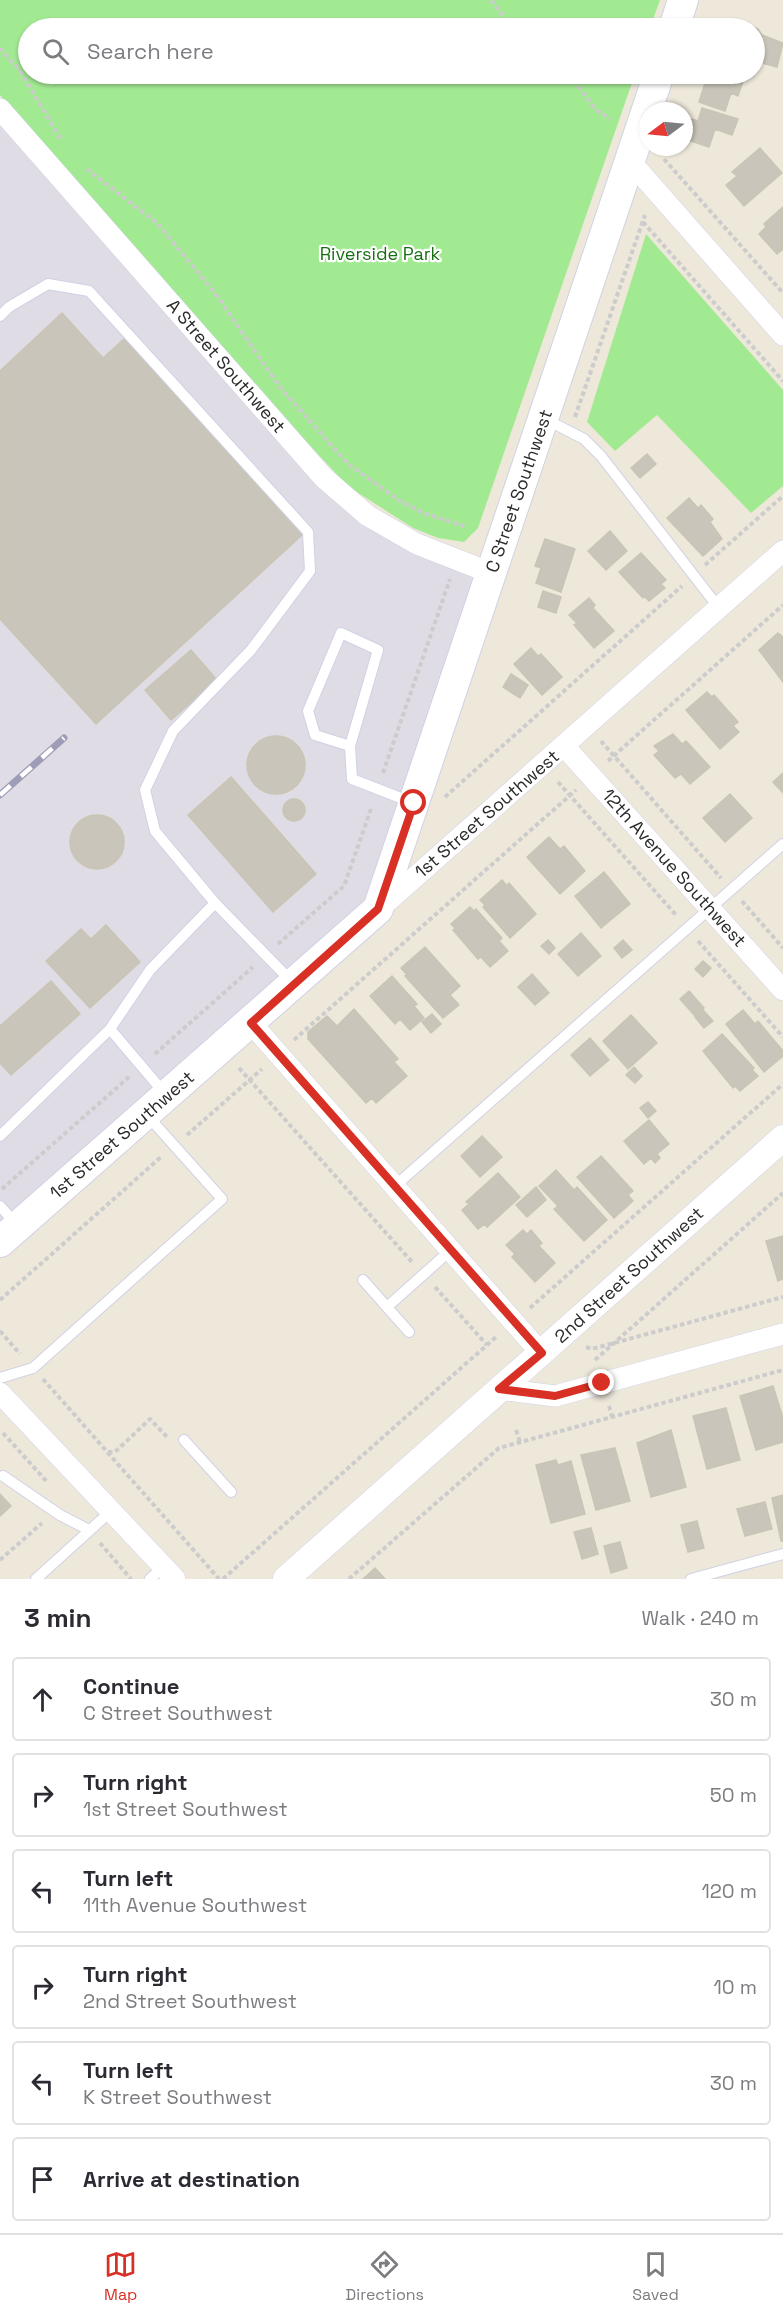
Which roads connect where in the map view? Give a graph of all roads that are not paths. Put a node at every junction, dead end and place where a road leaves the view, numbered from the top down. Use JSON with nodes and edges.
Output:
{"nodes":[{"id":1,"x":683,"y":0,"type":"edge"},
{"id":2,"x":677,"y":18,"type":"edge"},
{"id":3,"x":656,"y":84,"type":"edge"},
{"id":4,"x":0,"y":109,"type":"edge"},
{"id":5,"x":630,"y":160,"type":"junction"},
{"id":6,"x":0,"y":316,"type":"edge"},
{"id":7,"x":783,"y":335,"type":"edge"},
{"id":8,"x":543,"y":418,"type":"junction"},
{"id":9,"x":783,"y":551,"type":"edge"},
{"id":10,"x":491,"y":573,"type":"junction"},
{"id":11,"x":719,"y":608,"type":"junction"},
{"id":12,"x":350,"y":746,"type":"junction"},
{"id":13,"x":564,"y":746,"type":"junction"},
{"id":14,"x":414,"y":803,"type":"junction"},
{"id":15,"x":783,"y":844,"type":"edge"},
{"id":16,"x":215,"y":903,"type":"junction"},
{"id":17,"x":378,"y":909,"type":"junction"},
{"id":18,"x":710,"y":909,"type":"junction"},
{"id":19,"x":294,"y":984,"type":"junction"},
{"id":20,"x":783,"y":990,"type":"edge"},
{"id":21,"x":251,"y":1023,"type":"junction"},
{"id":22,"x":110,"y":1029,"type":"junction"},
{"id":23,"x":156,"y":1104,"type":"junction"},
{"id":24,"x":0,"y":1136,"type":"edge"},
{"id":25,"x":783,"y":1138,"type":"edge"},
{"id":26,"x":396,"y":1185,"type":"junction"},
{"id":27,"x":6,"y":1224,"type":"edge"},
{"id":28,"x":453,"y":1249,"type":"junction"},
{"id":29,"x":363,"y":1280,"type":"dead end"},
{"id":30,"x":387,"y":1307,"type":"junction"},
{"id":31,"x":409,"y":1332,"type":"dead end"},
{"id":32,"x":783,"y":1334,"type":"edge"},
{"id":33,"x":542,"y":1353,"type":"junction"},
{"id":34,"x":0,"y":1378,"type":"edge"},
{"id":35,"x":499,"y":1389,"type":"junction"},
{"id":36,"x":0,"y":1393,"type":"edge"},
{"id":37,"x":184,"y":1440,"type":"road end"},
{"id":38,"x":3,"y":1476,"type":"dead end"},
{"id":39,"x":231,"y":1492,"type":"dead end"},
{"id":40,"x":110,"y":1512,"type":"junction"},
{"id":41,"x":89,"y":1530,"type":"junction"},
{"id":42,"x":783,"y":1554,"type":"edge"},
{"id":43,"x":163,"y":1575,"type":"edge"},
{"id":44,"x":36,"y":1579,"type":"edge"},
{"id":45,"x":286,"y":1579,"type":"edge"},
{"id":46,"x":691,"y":1579,"type":"edge"}],
"edges":[{"from":1,"to":2,"type":"main road"},
{"from":3,"to":5,"type":"main road","name":"C Street Southwest"},
{"from":4,"to":10,"type":"street","name":"A Street Southwest"},
{"from":5,"to":7,"type":"street"},
{"from":5,"to":8,"type":"main road","name":"C Street Southwest"},
{"from":6,"to":16,"type":"lane"},
{"from":8,"to":10,"type":"main road","name":"C Street Southwest"},
{"from":8,"to":11,"type":"lane"},
{"from":9,"to":11,"type":"street","name":"1st Street Southwest"},
{"from":10,"to":14,"type":"main road","name":"C Street Southwest"},
{"from":11,"to":13,"type":"street","name":"1st Street Southwest"},
{"from":12,"to":12,"type":"lane"},
{"from":12,"to":14,"type":"lane"},
{"from":13,"to":17,"type":"street","name":"1st Street Southwest"},
{"from":13,"to":18,"type":"street","name":"12th Avenue Southwest"},
{"from":14,"to":17,"type":"main road","name":"C Street Southwest"},
{"from":15,"to":18,"type":"lane"},
{"from":16,"to":19,"type":"lane"},
{"from":16,"to":22,"type":"lane"},
{"from":17,"to":19,"type":"main road","name":"1st Street Southwest"},
{"from":18,"to":20,"type":"street","name":"12th Avenue Southwest"},
{"from":18,"to":26,"type":"lane"},
{"from":19,"to":21,"type":"main road","name":"1st Street Southwest"},
{"from":21,"to":23,"type":"main road","name":"1st Street Southwest"},
{"from":21,"to":26,"type":"street"},
{"from":22,"to":23,"type":"lane"},
{"from":22,"to":24,"type":"lane"},
{"from":23,"to":27,"type":"main road","name":"1st Street Southwest"},
{"from":23,"to":34,"type":"lane"},
{"from":25,"to":33,"type":"street","name":"2nd Street Southwest"},
{"from":26,"to":28,"type":"street"},
{"from":28,"to":30,"type":"lane"},
{"from":28,"to":33,"type":"street"},
{"from":29,"to":30,"type":"lane"},
{"from":30,"to":31,"type":"lane"},
{"from":32,"to":35,"type":"street"},
{"from":33,"to":35,"type":"street","name":"2nd Street Southwest"},
{"from":35,"to":45,"type":"street","name":"2nd Street Southwest"},
{"from":36,"to":40,"type":"street"},
{"from":37,"to":39,"type":"lane"},
{"from":38,"to":41,"type":"lane"},
{"from":40,"to":41,"type":"lane"},
{"from":40,"to":43,"type":"street"},
{"from":41,"to":44,"type":"lane"},
{"from":42,"to":46,"type":"lane"}]}
